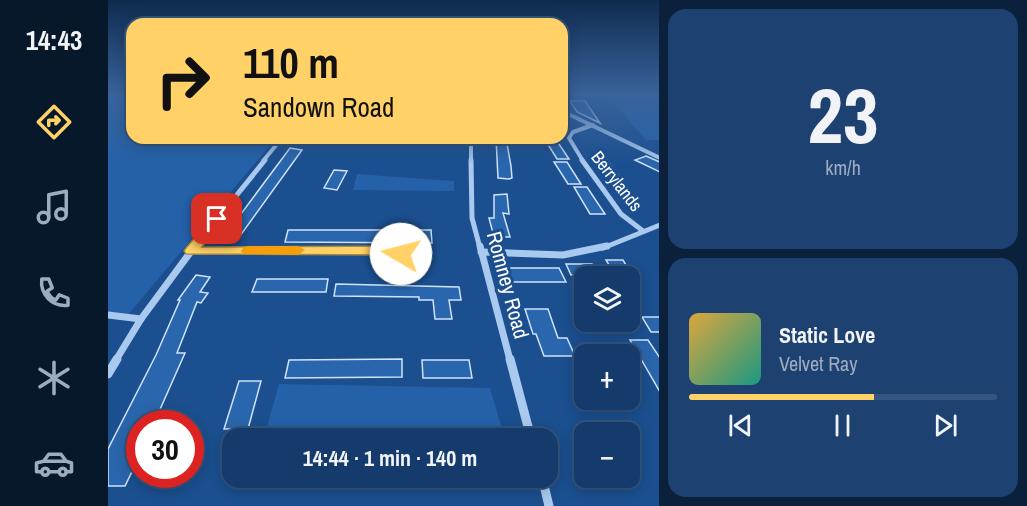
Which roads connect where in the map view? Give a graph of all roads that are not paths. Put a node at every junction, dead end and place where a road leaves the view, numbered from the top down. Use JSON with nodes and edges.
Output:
{"nodes":[{"id":1,"x":577,"y":118,"type":"edge"},
{"id":2,"x":593,"y":125,"type":"junction"},
{"id":3,"x":277,"y":144,"type":"edge"},
{"id":4,"x":471,"y":144,"type":"edge"},
{"id":5,"x":659,"y":158,"type":"edge"},
{"id":6,"x":659,"y":225,"type":"edge"},
{"id":7,"x":643,"y":231,"type":"junction"},
{"id":8,"x":191,"y":251,"type":"junction"},
{"id":9,"x":481,"y":252,"type":"junction"},
{"id":10,"x":401,"y":254,"type":"dead end"},
{"id":11,"x":108,"y":315,"type":"edge"},
{"id":12,"x":141,"y":319,"type":"junction"},
{"id":13,"x":108,"y":374,"type":"edge"},
{"id":14,"x":528,"y":428,"type":"edge"},
{"id":15,"x":545,"y":488,"type":"edge"},
{"id":16,"x":549,"y":506,"type":"edge"}],
"edges":[{"from":1,"to":2,"type":"street"},
{"from":2,"to":5,"type":"street"},
{"from":2,"to":7,"type":"street","name":"Berrylands"},
{"from":3,"to":8,"type":"street"},
{"from":4,"to":9,"type":"street","name":"Romney Road"},
{"from":6,"to":7,"type":"street"},
{"from":7,"to":9,"type":"street"},
{"from":8,"to":10,"type":"street"},
{"from":8,"to":12,"type":"street"},
{"from":9,"to":14,"type":"street","name":"Romney Road"},
{"from":11,"to":12,"type":"street"},
{"from":12,"to":13,"type":"street"},
{"from":15,"to":16,"type":"street"}]}
